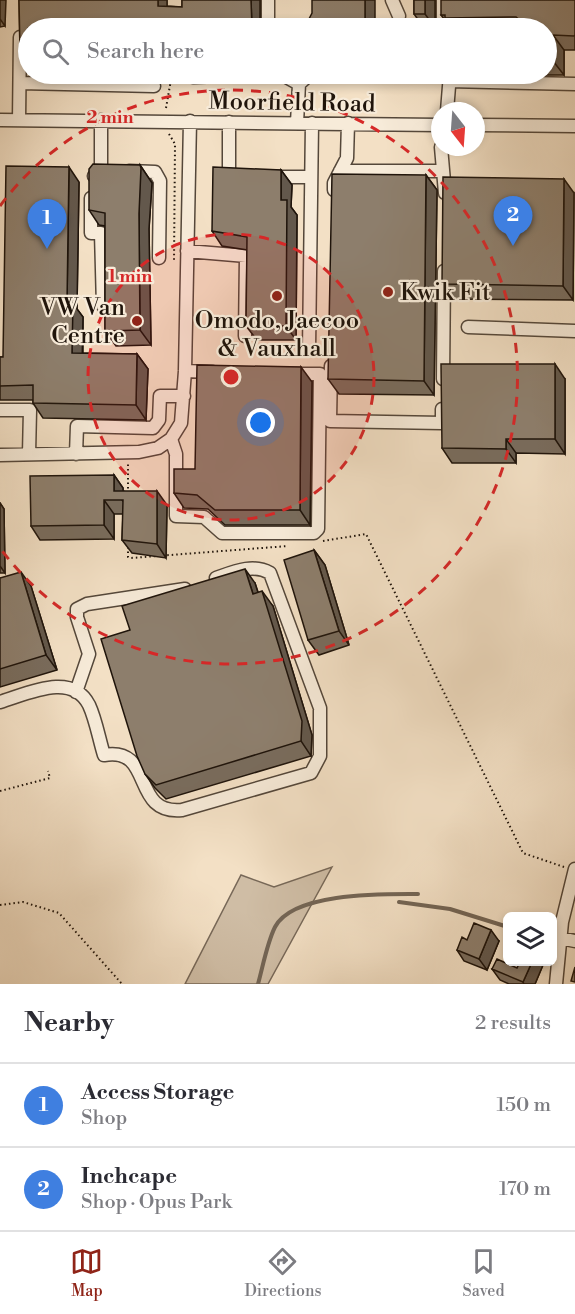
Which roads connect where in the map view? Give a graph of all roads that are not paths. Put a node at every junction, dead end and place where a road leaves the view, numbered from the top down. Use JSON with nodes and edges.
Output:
{"nodes":[{"id":1,"x":268,"y":0,"type":"edge"},
{"id":2,"x":392,"y":0,"type":"edge"},
{"id":3,"x":443,"y":0,"type":"edge"},
{"id":4,"x":399,"y":16,"type":"dead end"},
{"id":5,"x":268,"y":18,"type":"edge"},
{"id":6,"x":443,"y":18,"type":"edge"},
{"id":7,"x":557,"y":83,"type":"edge"},
{"id":8,"x":20,"y":84,"type":"edge"},
{"id":9,"x":54,"y":84,"type":"edge"},
{"id":10,"x":299,"y":84,"type":"edge"},
{"id":11,"x":449,"y":84,"type":"edge"},
{"id":12,"x":575,"y":84,"type":"edge"},
{"id":13,"x":154,"y":87,"type":"dead end"},
{"id":14,"x":448,"y":102,"type":"edge"},
{"id":15,"x":0,"y":120,"type":"edge"},
{"id":16,"x":19,"y":120,"type":"junction"},
{"id":17,"x":101,"y":120,"type":"junction"},
{"id":18,"x":190,"y":121,"type":"junction"},
{"id":19,"x":229,"y":122,"type":"junction"},
{"id":20,"x":297,"y":123,"type":"junction"},
{"id":21,"x":312,"y":123,"type":"junction"},
{"id":22,"x":348,"y":123,"type":"junction"},
{"id":23,"x":431,"y":124,"type":"edge"},
{"id":24,"x":485,"y":125,"type":"edge"},
{"id":25,"x":575,"y":126,"type":"edge"},
{"id":26,"x":442,"y":156,"type":"edge"},
{"id":27,"x":101,"y":169,"type":"junction"},
{"id":28,"x":340,"y":171,"type":"junction"},
{"id":29,"x":443,"y":171,"type":"junction"},
{"id":30,"x":311,"y":177,"type":"junction"},
{"id":31,"x":333,"y":207,"type":"edge"},
{"id":32,"x":445,"y":207,"type":"edge"},
{"id":33,"x":188,"y":251,"type":"junction"},
{"id":34,"x":444,"y":255,"type":"edge"},
{"id":35,"x":159,"y":258,"type":"dead end"},
{"id":36,"x":104,"y":306,"type":"edge"},
{"id":37,"x":468,"y":327,"type":"dead end"},
{"id":38,"x":575,"y":330,"type":"edge"},
{"id":39,"x":245,"y":336,"type":"edge"},
{"id":40,"x":309,"y":350,"type":"dead end"},
{"id":41,"x":331,"y":350,"type":"edge"},
{"id":42,"x":185,"y":371,"type":"junction"},
{"id":43,"x":230,"y":372,"type":"edge"},
{"id":44,"x":275,"y":373,"type":"edge"},
{"id":45,"x":184,"y":396,"type":"junction"},
{"id":46,"x":0,"y":410,"type":"edge"},
{"id":47,"x":171,"y":439,"type":"junction"},
{"id":48,"x":29,"y":454,"type":"junction"},
{"id":49,"x":76,"y":454,"type":"junction"},
{"id":50,"x":0,"y":455,"type":"edge"},
{"id":51,"x":76,"y":692,"type":"junction"},
{"id":52,"x":0,"y":702,"type":"edge"},
{"id":53,"x":575,"y":869,"type":"edge"},
{"id":54,"x":560,"y":938,"type":"junction"},
{"id":55,"x":575,"y":941,"type":"edge"},
{"id":56,"x":556,"y":984,"type":"edge"}],
"edges":[{"from":1,"to":5,"type":"street"},
{"from":2,"to":4,"type":"street"},
{"from":3,"to":6,"type":"street"},
{"from":7,"to":12,"type":"street"},
{"from":8,"to":16,"type":"street"},
{"from":9,"to":13,"type":"street"},
{"from":10,"to":20,"type":"street"},
{"from":11,"to":14,"type":"street"},
{"from":15,"to":16,"type":"street","name":"Moorfield Road"},
{"from":16,"to":17,"type":"street","name":"Moorfield Road"},
{"from":17,"to":18,"type":"street","name":"Moorfield Road"},
{"from":17,"to":27,"type":"street"},
{"from":18,"to":19,"type":"street","name":"Moorfield Road"},
{"from":18,"to":33,"type":"street"},
{"from":19,"to":20,"type":"street","name":"Moorfield Road"},
{"from":19,"to":30,"type":"street"},
{"from":20,"to":21,"type":"street","name":"Moorfield Road"},
{"from":21,"to":22,"type":"street","name":"Moorfield Road"},
{"from":21,"to":30,"type":"street"},
{"from":22,"to":23,"type":"street","name":"Moorfield Road"},
{"from":22,"to":28,"type":"street"},
{"from":24,"to":25,"type":"street"},
{"from":26,"to":29,"type":"street"},
{"from":27,"to":35,"type":"street"},
{"from":27,"to":36,"type":"street"},
{"from":28,"to":29,"type":"street"},
{"from":28,"to":31,"type":"street"},
{"from":29,"to":32,"type":"street"},
{"from":30,"to":40,"type":"street"},
{"from":33,"to":39,"type":"street"},
{"from":33,"to":42,"type":"street"},
{"from":34,"to":41,"type":"street"},
{"from":37,"to":38,"type":"street"},
{"from":42,"to":43,"type":"street"},
{"from":42,"to":45,"type":"street"},
{"from":44,"to":47,"type":"street"},
{"from":45,"to":47,"type":"street"},
{"from":45,"to":49,"type":"street"},
{"from":46,"to":48,"type":"street"},
{"from":47,"to":49,"type":"street"},
{"from":48,"to":49,"type":"street"},
{"from":48,"to":50,"type":"street"},
{"from":51,"to":51,"type":"street"},
{"from":51,"to":52,"type":"street"},
{"from":53,"to":54,"type":"street"},
{"from":54,"to":55,"type":"street"},
{"from":54,"to":56,"type":"street"}]}
